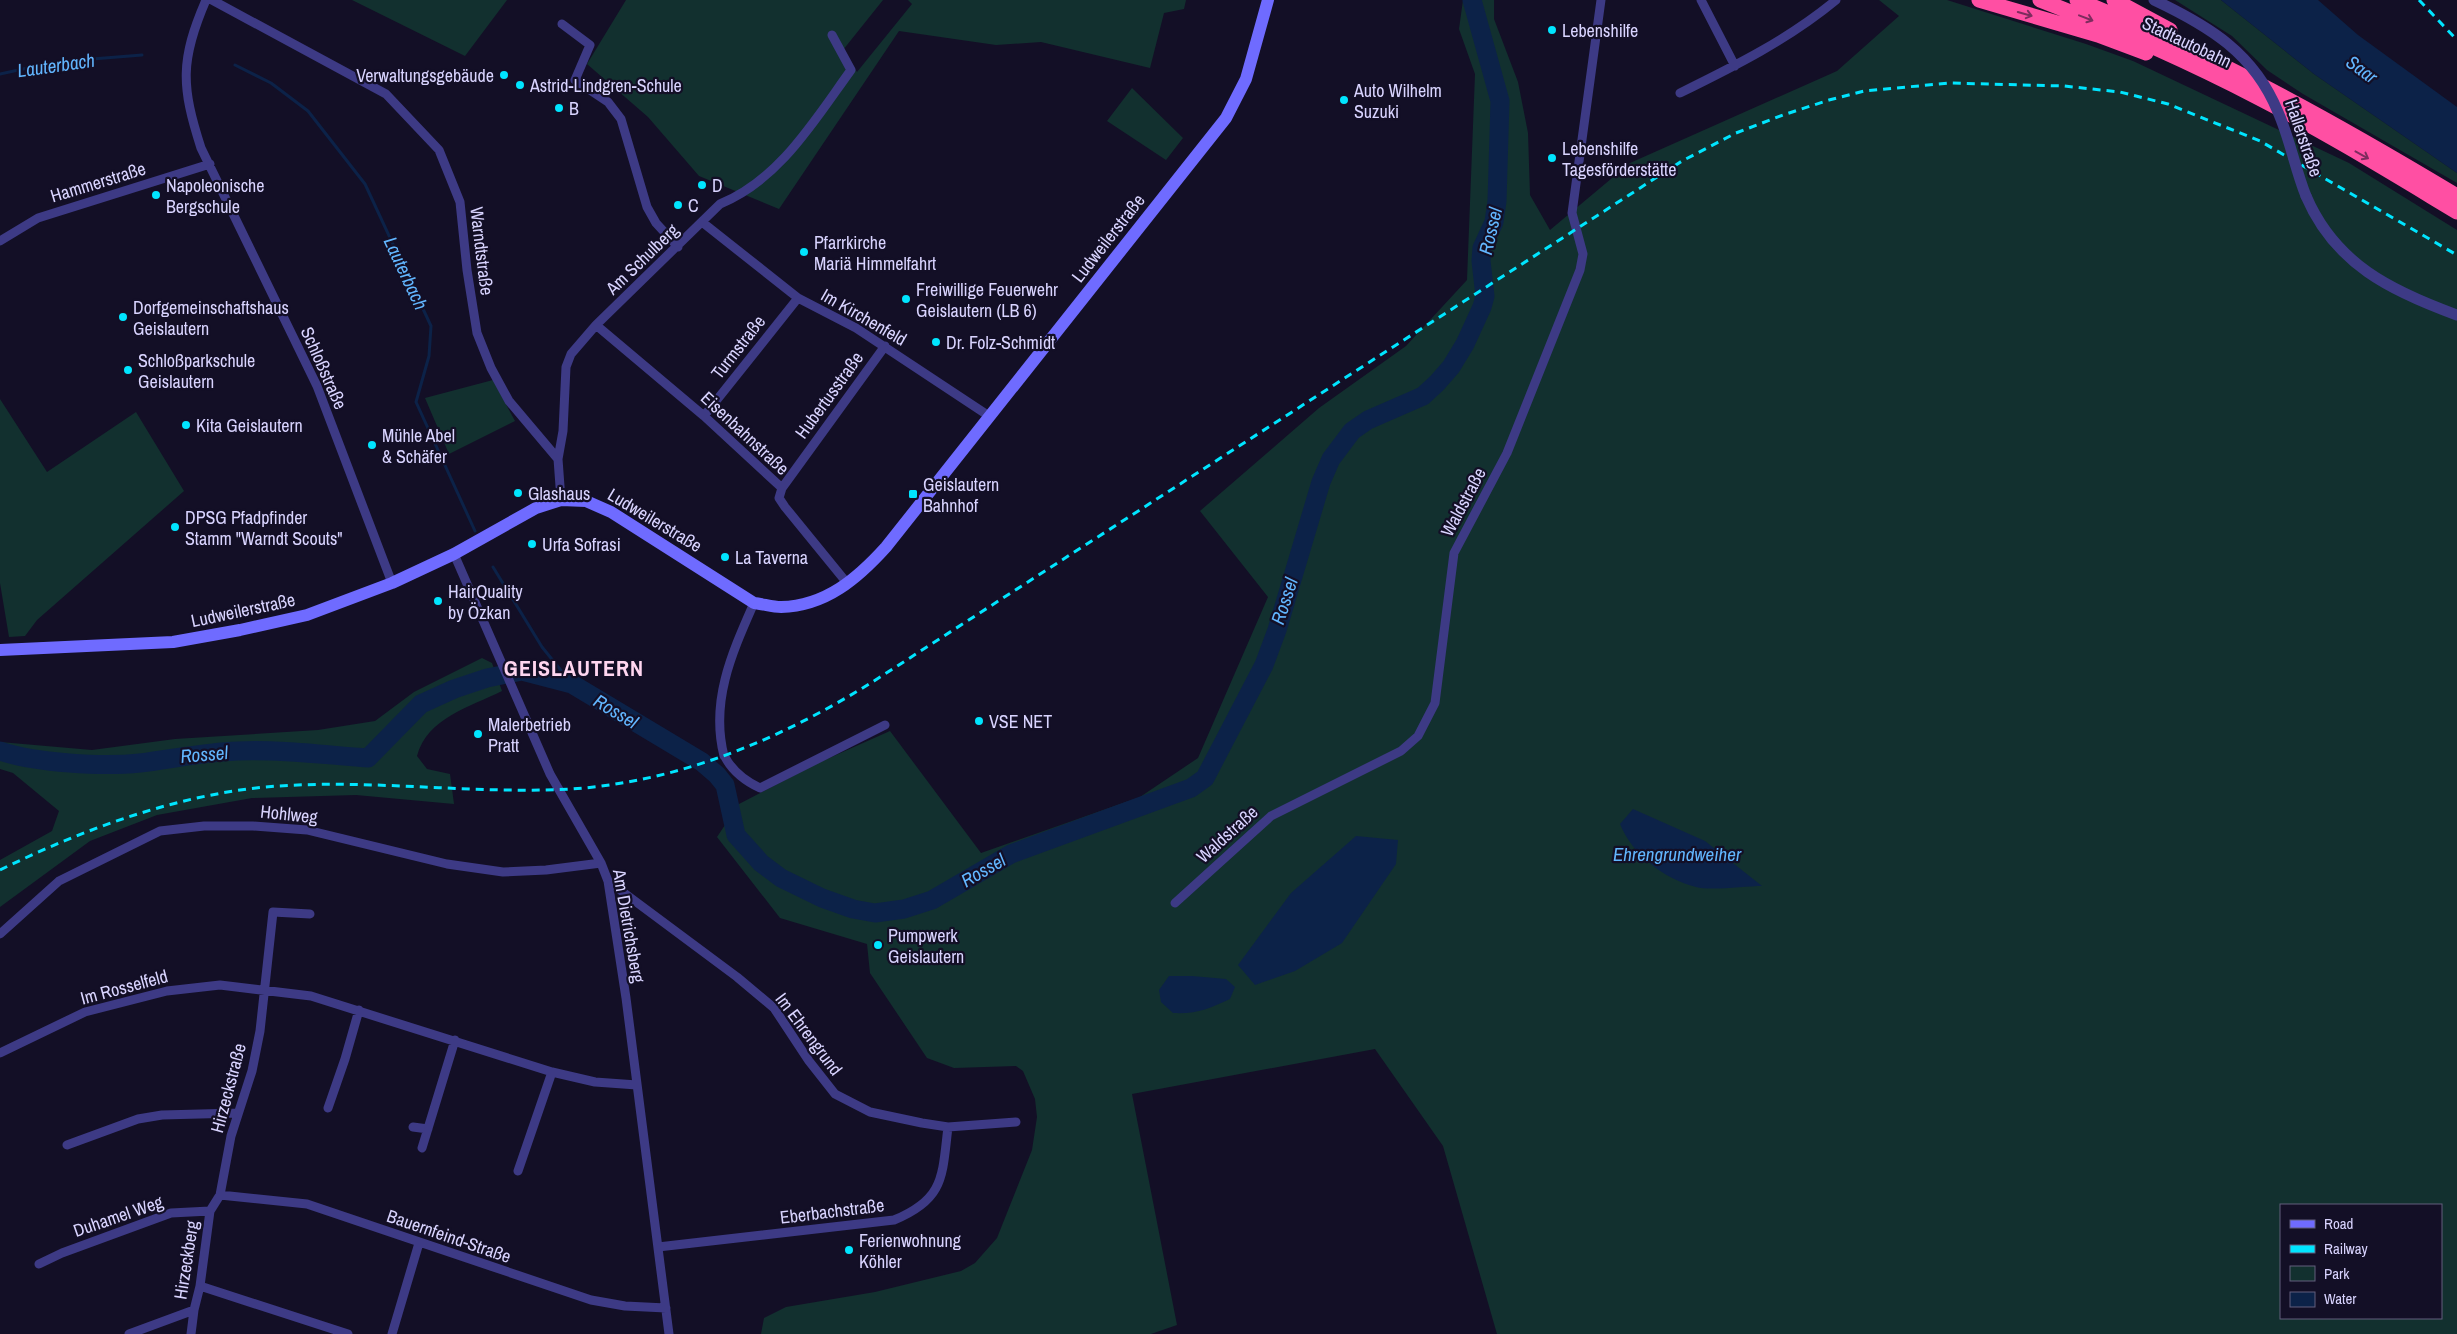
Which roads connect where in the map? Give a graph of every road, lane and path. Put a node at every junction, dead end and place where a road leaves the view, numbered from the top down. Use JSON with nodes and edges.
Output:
{"nodes":[{"id":1,"x":206,"y":0,"type":"edge"},
{"id":2,"x":212,"y":0,"type":"edge"},
{"id":3,"x":1268,"y":0,"type":"edge"},
{"id":4,"x":1600,"y":0,"type":"edge"},
{"id":5,"x":1701,"y":0,"type":"edge"},
{"id":6,"x":1836,"y":0,"type":"edge"},
{"id":7,"x":1979,"y":0,"type":"edge"},
{"id":8,"x":2040,"y":0,"type":"edge"},
{"id":9,"x":2076,"y":0,"type":"edge"},
{"id":10,"x":2114,"y":0,"type":"edge"},
{"id":11,"x":2154,"y":0,"type":"edge"},
{"id":12,"x":562,"y":24,"type":"dead end"},
{"id":13,"x":832,"y":35,"type":"dead end"},
{"id":14,"x":1735,"y":66,"type":"junction"},
{"id":15,"x":2244,"y":75,"type":"junction"},
{"id":16,"x":2230,"y":83,"type":"junction"},
{"id":17,"x":1680,"y":93,"type":"dead end"},
{"id":18,"x":2322,"y":126,"type":"junction"},
{"id":19,"x":210,"y":164,"type":"junction"},
{"id":20,"x":2457,"y":196,"type":"edge"},
{"id":21,"x":2457,"y":212,"type":"edge"},
{"id":22,"x":702,"y":222,"type":"junction"},
{"id":23,"x":0,"y":241,"type":"edge"},
{"id":24,"x":678,"y":247,"type":"junction"},
{"id":25,"x":798,"y":298,"type":"junction"},
{"id":26,"x":2457,"y":315,"type":"edge"},
{"id":27,"x":596,"y":325,"type":"junction"},
{"id":28,"x":885,"y":346,"type":"junction"},
{"id":29,"x":704,"y":416,"type":"junction"},
{"id":30,"x":989,"y":416,"type":"junction"},
{"id":31,"x":558,"y":458,"type":"junction"},
{"id":32,"x":782,"y":488,"type":"junction"},
{"id":33,"x":561,"y":500,"type":"junction"},
{"id":34,"x":454,"y":554,"type":"junction"},
{"id":35,"x":392,"y":583,"type":"junction"},
{"id":36,"x":847,"y":583,"type":"junction"},
{"id":37,"x":754,"y":603,"type":"junction"},
{"id":38,"x":0,"y":650,"type":"edge"},
{"id":39,"x":885,"y":725,"type":"dead end"},
{"id":40,"x":601,"y":863,"type":"junction"},
{"id":41,"x":608,"y":881,"type":"junction"},
{"id":42,"x":1175,"y":903,"type":"dead end"},
{"id":43,"x":310,"y":914,"type":"dead end"},
{"id":44,"x":0,"y":934,"type":"edge"},
{"id":45,"x":265,"y":989,"type":"junction"},
{"id":46,"x":359,"y":1010,"type":"junction"},
{"id":47,"x":455,"y":1040,"type":"junction"},
{"id":48,"x":0,"y":1053,"type":"edge"},
{"id":49,"x":552,"y":1072,"type":"junction"},
{"id":50,"x":637,"y":1085,"type":"junction"},
{"id":51,"x":328,"y":1108,"type":"dead end"},
{"id":52,"x":238,"y":1113,"type":"junction"},
{"id":53,"x":1016,"y":1122,"type":"dead end"},
{"id":54,"x":414,"y":1127,"type":"dead end"},
{"id":55,"x":948,"y":1127,"type":"junction"},
{"id":56,"x":428,"y":1129,"type":"junction"},
{"id":57,"x":67,"y":1146,"type":"dead end"},
{"id":58,"x":422,"y":1148,"type":"dead end"},
{"id":59,"x":518,"y":1171,"type":"dead end"},
{"id":60,"x":220,"y":1195,"type":"junction"},
{"id":61,"x":210,"y":1212,"type":"junction"},
{"id":62,"x":419,"y":1243,"type":"junction"},
{"id":63,"x":658,"y":1248,"type":"junction"},
{"id":64,"x":39,"y":1264,"type":"dead end"},
{"id":65,"x":200,"y":1286,"type":"junction"},
{"id":66,"x":666,"y":1308,"type":"junction"},
{"id":67,"x":194,"y":1310,"type":"junction"},
{"id":68,"x":128,"y":1334,"type":"edge"},
{"id":69,"x":191,"y":1334,"type":"edge"},
{"id":70,"x":348,"y":1334,"type":"edge"},
{"id":71,"x":392,"y":1334,"type":"edge"},
{"id":72,"x":669,"y":1334,"type":"edge"}],
"edges":[{"from":1,"to":19,"type":"street","name":"Schloßstraße"},
{"from":2,"to":31,"type":"street","name":"Warndtstraße"},
{"from":3,"to":30,"type":"main road","name":"Ludweilerstraße"},
{"from":4,"to":42,"type":"street","name":"Waldstraße"},
{"from":5,"to":14,"type":"street"},
{"from":6,"to":14,"type":"street"},
{"from":7,"to":16,"type":"highway","one_way":true},
{"from":8,"to":16,"type":"highway","name":"Stadtautobahn","one_way":true},
{"from":9,"to":15,"type":"highway"},
{"from":10,"to":15,"type":"highway"},
{"from":11,"to":26,"type":"street","name":"Hallerstraße","bridge":true},
{"from":12,"to":24,"type":"street"},
{"from":13,"to":22,"type":"street","name":"Am Schulberg"},
{"from":14,"to":17,"type":"street"},
{"from":15,"to":18,"type":"highway"},
{"from":16,"to":18,"type":"highway","name":"Stadtautobahn"},
{"from":18,"to":20,"type":"highway"},
{"from":18,"to":21,"type":"highway","one_way":true},
{"from":19,"to":23,"type":"street","name":"Hammerstraße"},
{"from":19,"to":35,"type":"street","name":"Schloßstraße"},
{"from":22,"to":24,"type":"street","name":"Am Schulberg"},
{"from":22,"to":25,"type":"street","name":"Im Kirchenfeld"},
{"from":24,"to":27,"type":"street","name":"Am Schulberg"},
{"from":25,"to":28,"type":"street","name":"Im Kirchenfeld"},
{"from":25,"to":29,"type":"street","name":"Turmstraße"},
{"from":27,"to":29,"type":"street","name":"Eisenbahnstraße"},
{"from":27,"to":31,"type":"street","name":"Am Schulberg"},
{"from":28,"to":30,"type":"street","name":"Im Kirchenfeld"},
{"from":28,"to":32,"type":"street","name":"Hubertusstraße"},
{"from":29,"to":32,"type":"street","name":"Eisenbahnstraße"},
{"from":30,"to":36,"type":"main road","name":"Ludweilerstraße"},
{"from":31,"to":33,"type":"street","name":"Am Schulberg"},
{"from":32,"to":36,"type":"street","name":"Eisenbahnstraße"},
{"from":33,"to":34,"type":"main road","name":"Ludweilerstraße"},
{"from":33,"to":37,"type":"main road","name":"Ludweilerstraße"},
{"from":34,"to":35,"type":"main road","name":"Ludweilerstraße"},
{"from":34,"to":40,"type":"street","name":"Am Dietrichsberg"},
{"from":35,"to":38,"type":"main road","name":"Ludweilerstraße"},
{"from":36,"to":37,"type":"main road","name":"Ludweilerstraße"},
{"from":37,"to":39,"type":"street"},
{"from":40,"to":41,"type":"street","name":"Am Dietrichsberg"},
{"from":40,"to":44,"type":"street","name":"Hohlweg"},
{"from":41,"to":50,"type":"street","name":"Am Dietrichsberg"},
{"from":41,"to":55,"type":"street","name":"Im Ehrengrund"},
{"from":43,"to":45,"type":"street"},
{"from":45,"to":46,"type":"street","name":"Im Rosselfeld"},
{"from":45,"to":48,"type":"street","name":"Im Rosselfeld"},
{"from":45,"to":52,"type":"street","name":"Hirzeckstraße"},
{"from":46,"to":47,"type":"street","name":"Im Rosselfeld"},
{"from":46,"to":51,"type":"street"},
{"from":47,"to":49,"type":"street","name":"Im Rosselfeld"},
{"from":47,"to":56,"type":"street"},
{"from":49,"to":50,"type":"street","name":"Im Rosselfeld"},
{"from":49,"to":59,"type":"street"},
{"from":50,"to":63,"type":"street","name":"Am Dietrichsberg"},
{"from":52,"to":57,"type":"street"},
{"from":52,"to":60,"type":"street","name":"Hirzeckstraße"},
{"from":53,"to":55,"type":"street","name":"Im Ehrengrund"},
{"from":54,"to":56,"type":"street"},
{"from":55,"to":63,"type":"street","name":"Eberbachstraße"},
{"from":56,"to":58,"type":"street"},
{"from":60,"to":61,"type":"street","name":"Hirzeckberg"},
{"from":60,"to":62,"type":"street","name":"Bauernfeind-Straße"},
{"from":61,"to":64,"type":"street","name":"Duhamel Weg"},
{"from":61,"to":65,"type":"street","name":"Hirzeckberg"},
{"from":62,"to":66,"type":"street","name":"Bauernfeind-Straße"},
{"from":62,"to":71,"type":"street"},
{"from":63,"to":66,"type":"street","name":"Am Dietrichsberg"},
{"from":65,"to":67,"type":"street","name":"Hirzeckberg"},
{"from":65,"to":70,"type":"street"},
{"from":66,"to":72,"type":"street","name":"Am Dietrichsberg"},
{"from":67,"to":68,"type":"street"},
{"from":67,"to":69,"type":"street","name":"Hirzeckberg"}]}
